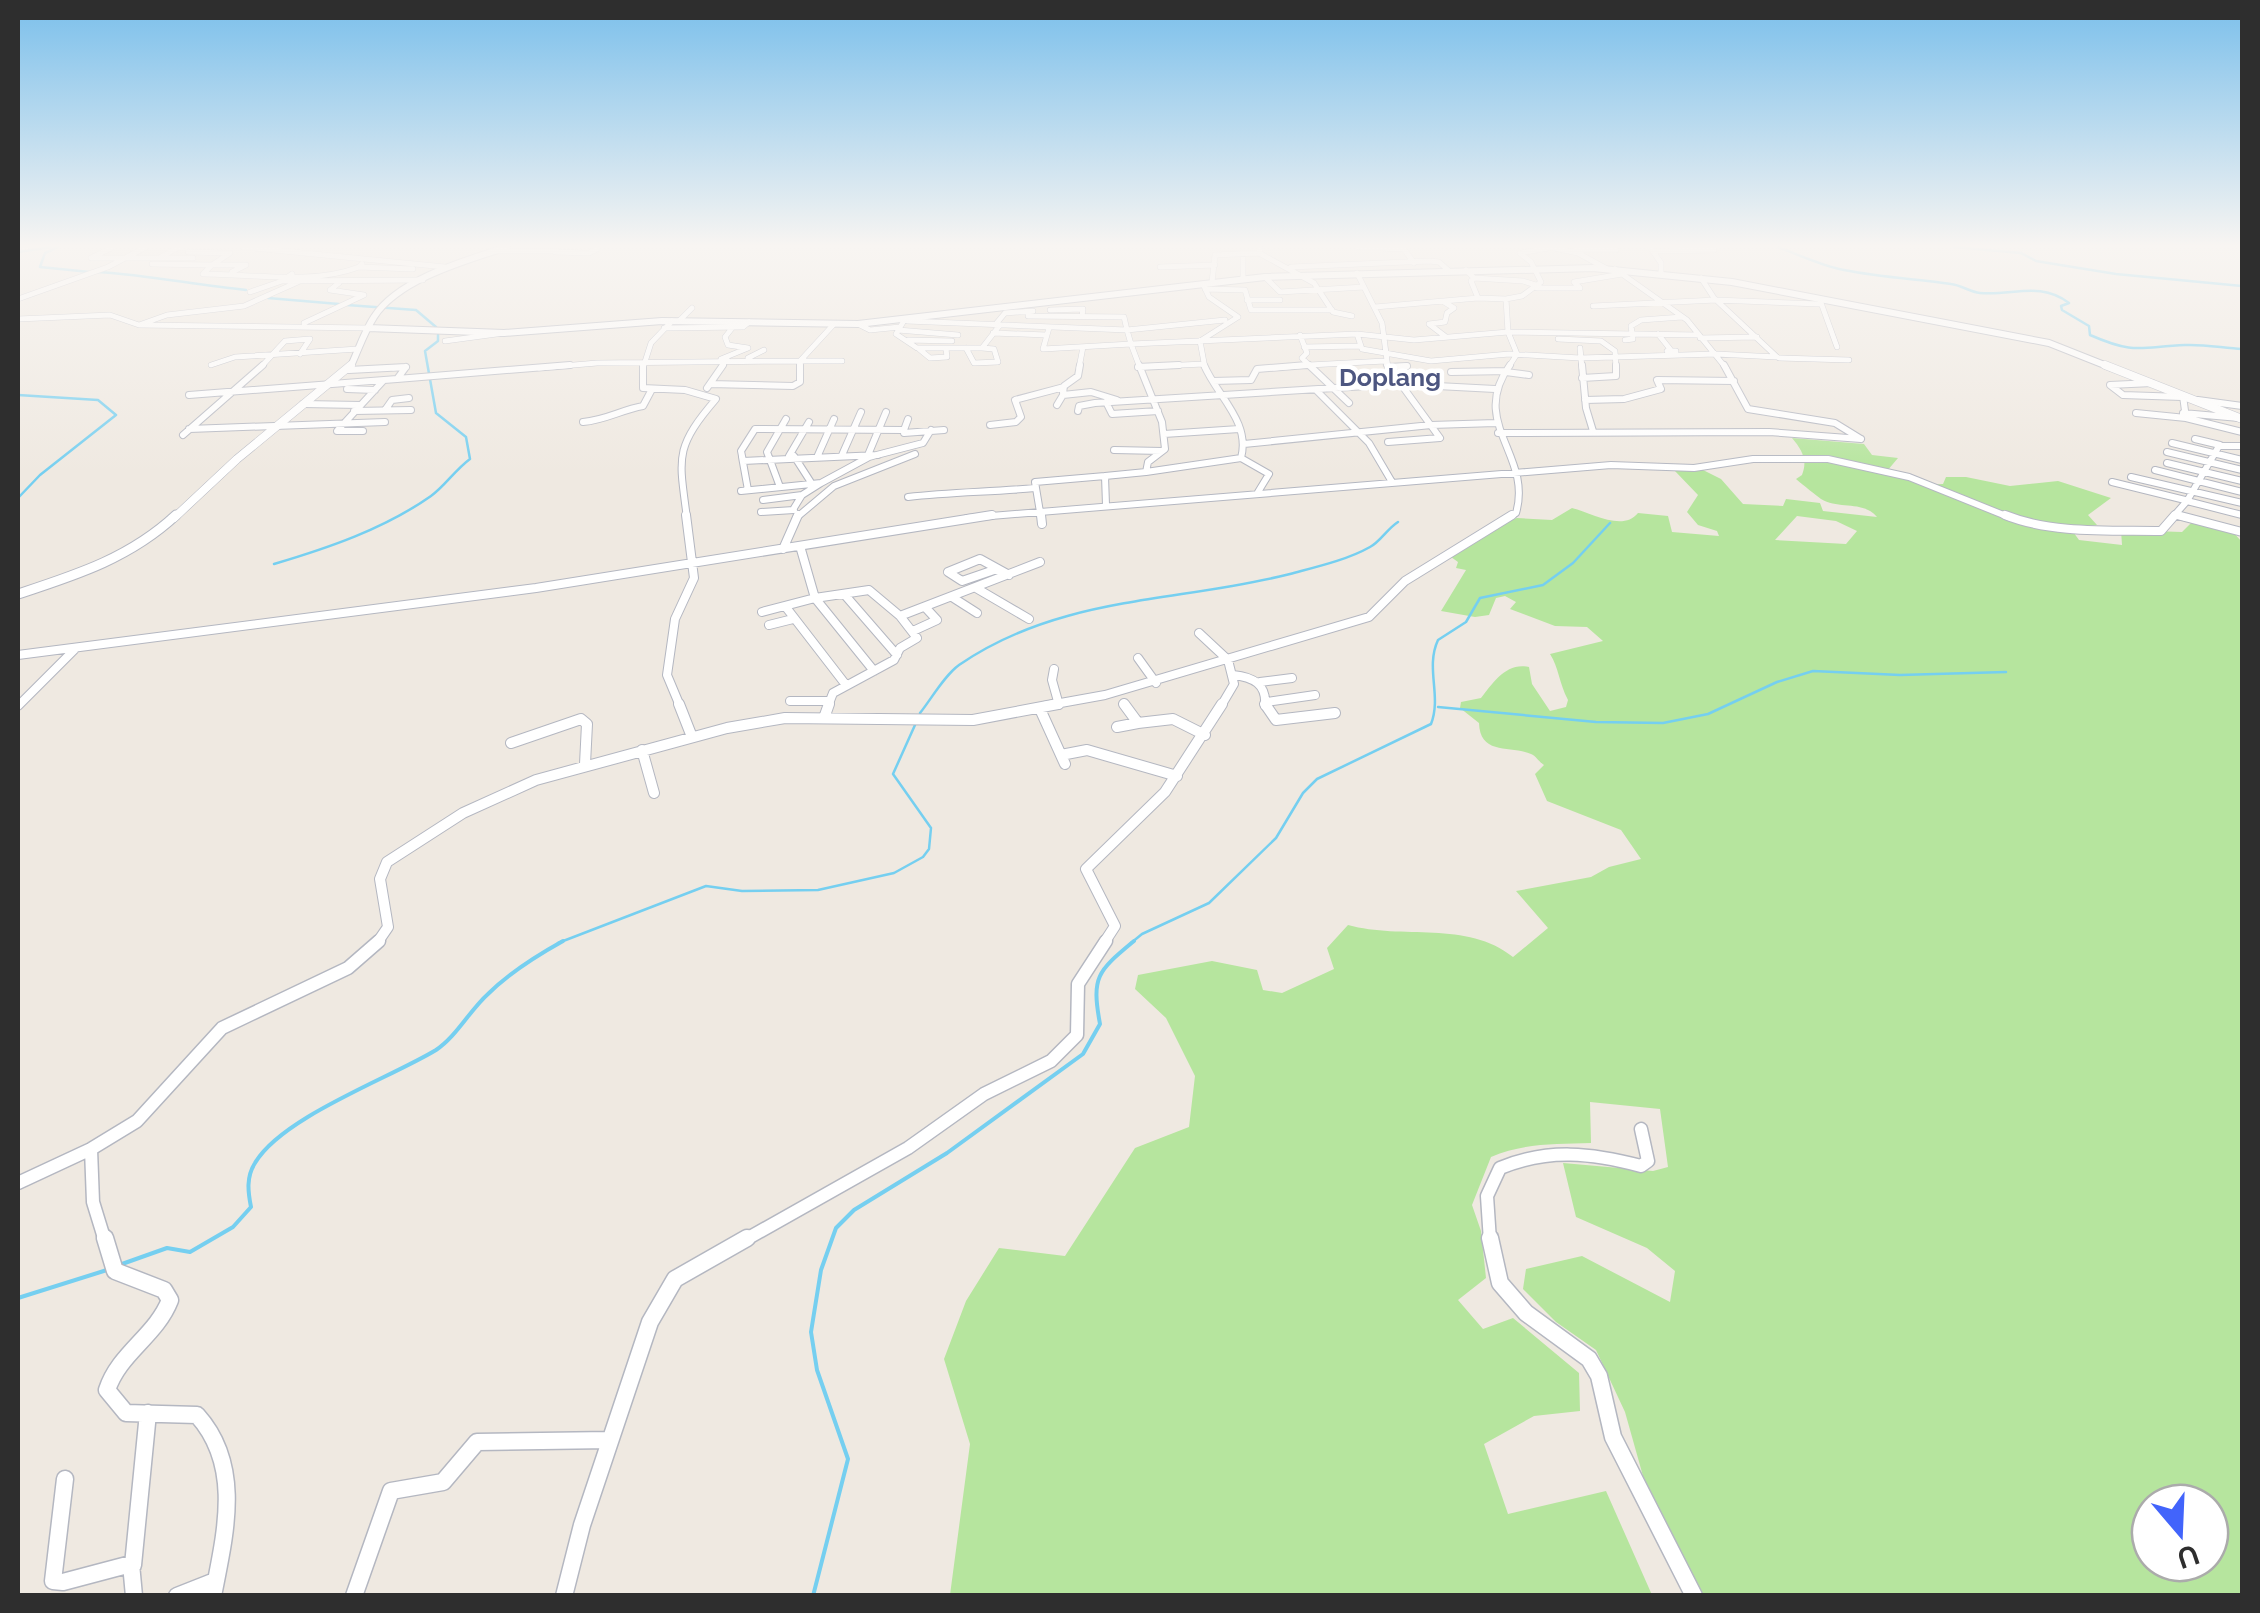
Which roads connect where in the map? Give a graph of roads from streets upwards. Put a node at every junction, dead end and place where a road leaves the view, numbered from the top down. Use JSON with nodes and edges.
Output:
{"nodes":[{"id":1,"x":132,"y":322,"type":"edge"},
{"id":2,"x":147,"y":322,"type":"edge"},
{"id":3,"x":217,"y":322,"type":"edge"},
{"id":4,"x":305,"y":322,"type":"edge"},
{"id":5,"x":371,"y":322,"type":"edge"},
{"id":6,"x":659,"y":322,"type":"edge"},
{"id":7,"x":674,"y":322,"type":"edge"},
{"id":8,"x":749,"y":322,"type":"edge"},
{"id":9,"x":761,"y":322,"type":"edge"},
{"id":10,"x":874,"y":322,"type":"edge"},
{"id":11,"x":903,"y":322,"type":"edge"},
{"id":12,"x":944,"y":322,"type":"edge"},
{"id":13,"x":999,"y":322,"type":"edge"},
{"id":14,"x":1022,"y":322,"type":"edge"},
{"id":15,"x":1125,"y":322,"type":"edge"},
{"id":16,"x":1203,"y":322,"type":"edge"},
{"id":17,"x":1229,"y":322,"type":"edge"},
{"id":18,"x":1310,"y":322,"type":"edge"},
{"id":19,"x":1380,"y":322,"type":"edge"},
{"id":20,"x":1443,"y":322,"type":"edge"},
{"id":21,"x":1507,"y":322,"type":"edge"},
{"id":22,"x":1637,"y":322,"type":"edge"},
{"id":23,"x":1688,"y":322,"type":"edge"},
{"id":24,"x":1743,"y":322,"type":"edge"},
{"id":25,"x":1828,"y":322,"type":"edge"},
{"id":26,"x":1933,"y":322,"type":"edge"},
{"id":27,"x":282,"y":324,"type":"junction"},
{"id":28,"x":834,"y":324,"type":"junction"},
{"id":29,"x":858,"y":324,"type":"junction"},
{"id":30,"x":968,"y":324,"type":"junction"},
{"id":31,"x":139,"y":325,"type":"junction"},
{"id":32,"x":298,"y":325,"type":"junction"},
{"id":33,"x":997,"y":325,"type":"junction"},
{"id":34,"x":212,"y":326,"type":"junction"},
{"id":35,"x":733,"y":327,"type":"junction"},
{"id":36,"x":1019,"y":327,"type":"junction"},
{"id":37,"x":368,"y":328,"type":"junction"},
{"id":38,"x":664,"y":328,"type":"junction"},
{"id":39,"x":899,"y":329,"type":"junction"},
{"id":40,"x":1126,"y":330,"type":"junction"},
{"id":41,"x":1047,"y":332,"type":"junction"},
{"id":42,"x":1508,"y":332,"type":"junction"},
{"id":43,"x":1632,"y":332,"type":"junction"},
{"id":44,"x":1534,"y":333,"type":"junction"},
{"id":45,"x":1649,"y":333,"type":"junction"},
{"id":46,"x":504,"y":334,"type":"junction"},
{"id":47,"x":958,"y":334,"type":"junction"},
{"id":48,"x":993,"y":334,"type":"junction"},
{"id":49,"x":1356,"y":334,"type":"junction"},
{"id":50,"x":1543,"y":334,"type":"junction"},
{"id":51,"x":1658,"y":334,"type":"junction"},
{"id":52,"x":1698,"y":334,"type":"junction"},
{"id":53,"x":1300,"y":335,"type":"junction"},
{"id":54,"x":1314,"y":335,"type":"junction"},
{"id":55,"x":200,"y":336,"type":"dead end"},
{"id":56,"x":1384,"y":336,"type":"junction"},
{"id":57,"x":1449,"y":337,"type":"junction"},
{"id":58,"x":1735,"y":338,"type":"junction"},
{"id":59,"x":1757,"y":338,"type":"junction"},
{"id":60,"x":904,"y":340,"type":"junction"},
{"id":61,"x":1626,"y":340,"type":"dead end"},
{"id":62,"x":285,"y":341,"type":"junction"},
{"id":63,"x":445,"y":341,"type":"dead end"},
{"id":64,"x":1200,"y":342,"type":"junction"},
{"id":65,"x":1131,"y":344,"type":"junction"},
{"id":66,"x":1086,"y":345,"type":"junction"},
{"id":67,"x":948,"y":346,"type":"junction"},
{"id":68,"x":1360,"y":346,"type":"junction"},
{"id":69,"x":1304,"y":347,"type":"junction"},
{"id":70,"x":1837,"y":347,"type":"dead end"},
{"id":71,"x":966,"y":348,"type":"junction"},
{"id":72,"x":982,"y":348,"type":"junction"},
{"id":73,"x":358,"y":349,"type":"junction"},
{"id":74,"x":764,"y":350,"type":"dead end"},
{"id":75,"x":1385,"y":351,"type":"junction"},
{"id":76,"x":1678,"y":352,"type":"junction"},
{"id":77,"x":300,"y":354,"type":"junction"},
{"id":78,"x":1516,"y":354,"type":"junction"},
{"id":79,"x":1716,"y":354,"type":"junction"},
{"id":80,"x":1581,"y":355,"type":"junction"},
{"id":81,"x":275,"y":356,"type":"junction"},
{"id":82,"x":1546,"y":356,"type":"junction"},
{"id":83,"x":1756,"y":356,"type":"junction"},
{"id":84,"x":1778,"y":358,"type":"junction"},
{"id":85,"x":724,"y":359,"type":"junction"},
{"id":86,"x":747,"y":359,"type":"junction"},
{"id":87,"x":1618,"y":359,"type":"junction"},
{"id":88,"x":1849,"y":360,"type":"dead end"},
{"id":89,"x":800,"y":361,"type":"junction"},
{"id":90,"x":842,"y":361,"type":"dead end"},
{"id":91,"x":642,"y":362,"type":"junction"},
{"id":92,"x":1204,"y":364,"type":"junction"},
{"id":93,"x":1386,"y":364,"type":"junction"},
{"id":94,"x":212,"y":365,"type":"dead end"},
{"id":95,"x":1310,"y":365,"type":"junction"},
{"id":96,"x":1407,"y":366,"type":"dead end"},
{"id":97,"x":1138,"y":367,"type":"junction"},
{"id":98,"x":349,"y":370,"type":"junction"},
{"id":99,"x":1788,"y":370,"type":"dead end"},
{"id":100,"x":1507,"y":371,"type":"junction"},
{"id":101,"x":1451,"y":372,"type":"dead end"},
{"id":102,"x":1529,"y":376,"type":"dead end"},
{"id":103,"x":1582,"y":378,"type":"junction"},
{"id":104,"x":397,"y":379,"type":"junction"},
{"id":105,"x":384,"y":380,"type":"junction"},
{"id":106,"x":1213,"y":381,"type":"junction"},
{"id":107,"x":1734,"y":381,"type":"junction"},
{"id":108,"x":2152,"y":383,"type":"junction"},
{"id":109,"x":330,"y":384,"type":"junction"},
{"id":110,"x":710,"y":384,"type":"junction"},
{"id":111,"x":1398,"y":384,"type":"junction"},
{"id":112,"x":1333,"y":389,"type":"junction"},
{"id":113,"x":346,"y":390,"type":"dead end"},
{"id":114,"x":374,"y":390,"type":"junction"},
{"id":115,"x":1316,"y":390,"type":"junction"},
{"id":116,"x":1495,"y":390,"type":"junction"},
{"id":117,"x":228,"y":391,"type":"junction"},
{"id":118,"x":651,"y":391,"type":"junction"},
{"id":119,"x":1063,"y":391,"type":"junction"},
{"id":120,"x":703,"y":392,"type":"junction"},
{"id":121,"x":189,"y":394,"type":"dead end"},
{"id":122,"x":1223,"y":396,"type":"junction"},
{"id":123,"x":2183,"y":396,"type":"junction"},
{"id":124,"x":409,"y":398,"type":"dead end"},
{"id":125,"x":1156,"y":400,"type":"junction"},
{"id":126,"x":1585,"y":400,"type":"junction"},
{"id":127,"x":2192,"y":400,"type":"junction"},
{"id":128,"x":1106,"y":402,"type":"junction"},
{"id":129,"x":1119,"y":402,"type":"junction"},
{"id":130,"x":302,"y":404,"type":"junction"},
{"id":131,"x":360,"y":404,"type":"junction"},
{"id":132,"x":1349,"y":404,"type":"dead end"},
{"id":133,"x":1056,"y":405,"type":"dead end"},
{"id":134,"x":385,"y":410,"type":"junction"},
{"id":135,"x":411,"y":410,"type":"dead end"},
{"id":136,"x":2217,"y":410,"type":"joint"},
{"id":137,"x":1078,"y":411,"type":"dead end"},
{"id":138,"x":353,"y":412,"type":"junction"},
{"id":139,"x":862,"y":412,"type":"dead end"},
{"id":140,"x":886,"y":412,"type":"dead end"},
{"id":141,"x":1158,"y":412,"type":"junction"},
{"id":142,"x":2136,"y":413,"type":"dead end"},
{"id":143,"x":2184,"y":416,"type":"junction"},
{"id":144,"x":786,"y":419,"type":"dead end"},
{"id":145,"x":834,"y":419,"type":"dead end"},
{"id":146,"x":908,"y":419,"type":"dead end"},
{"id":147,"x":2242,"y":419,"type":"edge"},
{"id":148,"x":384,"y":422,"type":"dead end"},
{"id":149,"x":583,"y":422,"type":"dead end"},
{"id":150,"x":2206,"y":422,"type":"dead end"},
{"id":151,"x":345,"y":423,"type":"junction"},
{"id":152,"x":279,"y":424,"type":"junction"},
{"id":153,"x":990,"y":425,"type":"dead end"},
{"id":154,"x":1431,"y":425,"type":"junction"},
{"id":155,"x":807,"y":426,"type":"junction"},
{"id":156,"x":1497,"y":428,"type":"junction"},
{"id":157,"x":779,"y":429,"type":"junction"},
{"id":158,"x":1239,"y":429,"type":"junction"},
{"id":159,"x":829,"y":430,"type":"junction"},
{"id":160,"x":853,"y":430,"type":"junction"},
{"id":161,"x":879,"y":430,"type":"junction"},
{"id":162,"x":904,"y":430,"type":"junction"},
{"id":163,"x":932,"y":430,"type":"junction"},
{"id":164,"x":944,"y":430,"type":"dead end"},
{"id":165,"x":364,"y":431,"type":"dead end"},
{"id":166,"x":1362,"y":431,"type":"junction"},
{"id":167,"x":1593,"y":432,"type":"junction"},
{"id":168,"x":1164,"y":434,"type":"junction"},
{"id":169,"x":2196,"y":439,"type":"dead end"},
{"id":170,"x":1844,"y":440,"type":"junction"},
{"id":171,"x":1388,"y":442,"type":"dead end"},
{"id":172,"x":2172,"y":443,"type":"dead end"},
{"id":173,"x":902,"y":444,"type":"junction"},
{"id":174,"x":1244,"y":444,"type":"junction"},
{"id":175,"x":2242,"y":447,"type":"edge"},
{"id":176,"x":2221,"y":448,"type":"junction"},
{"id":177,"x":1114,"y":450,"type":"dead end"},
{"id":178,"x":1163,"y":451,"type":"junction"},
{"id":179,"x":2167,"y":452,"type":"dead end"},
{"id":180,"x":915,"y":454,"type":"dead end"},
{"id":181,"x":822,"y":455,"type":"junction"},
{"id":182,"x":846,"y":455,"type":"junction"},
{"id":183,"x":873,"y":455,"type":"junction"},
{"id":184,"x":791,"y":456,"type":"junction"},
{"id":185,"x":742,"y":458,"type":"junction"},
{"id":186,"x":770,"y":458,"type":"junction"},
{"id":187,"x":1241,"y":458,"type":"junction"},
{"id":188,"x":2242,"y":460,"type":"edge"},
{"id":189,"x":2210,"y":462,"type":"junction"},
{"id":190,"x":857,"y":463,"type":"junction"},
{"id":191,"x":1851,"y":463,"type":"junction"},
{"id":192,"x":2167,"y":463,"type":"dead end"},
{"id":193,"x":2154,"y":470,"type":"dead end"},
{"id":194,"x":2242,"y":470,"type":"edge"},
{"id":195,"x":1146,"y":472,"type":"junction"},
{"id":196,"x":2205,"y":472,"type":"junction"},
{"id":197,"x":1520,"y":474,"type":"junction"},
{"id":198,"x":1105,"y":476,"type":"junction"},
{"id":199,"x":2131,"y":476,"type":"dead end"},
{"id":200,"x":2198,"y":481,"type":"junction"},
{"id":201,"x":2242,"y":481,"type":"edge"},
{"id":202,"x":820,"y":482,"type":"junction"},
{"id":203,"x":1392,"y":482,"type":"junction"},
{"id":204,"x":2112,"y":482,"type":"dead end"},
{"id":205,"x":780,"y":487,"type":"junction"},
{"id":206,"x":1035,"y":488,"type":"junction"},
{"id":207,"x":2192,"y":491,"type":"junction"},
{"id":208,"x":1258,"y":492,"type":"junction"},
{"id":209,"x":2242,"y":492,"type":"edge"},
{"id":210,"x":802,"y":496,"type":"junction"},
{"id":211,"x":908,"y":496,"type":"dead end"},
{"id":212,"x":763,"y":500,"type":"dead end"},
{"id":213,"x":2186,"y":500,"type":"junction"},
{"id":214,"x":2242,"y":503,"type":"edge"},
{"id":215,"x":1106,"y":505,"type":"junction"},
{"id":216,"x":1039,"y":511,"type":"junction"},
{"id":217,"x":760,"y":512,"type":"dead end"},
{"id":218,"x":794,"y":512,"type":"junction"},
{"id":219,"x":2176,"y":515,"type":"junction"},
{"id":220,"x":2242,"y":515,"type":"edge"},
{"id":221,"x":1042,"y":524,"type":"dead end"},
{"id":222,"x":2242,"y":532,"type":"edge"},
{"id":223,"x":800,"y":546,"type":"junction"},
{"id":224,"x":783,"y":549,"type":"junction"},
{"id":225,"x":1040,"y":562,"type":"dead end"},
{"id":226,"x":690,"y":565,"type":"junction"},
{"id":227,"x":998,"y":569,"type":"junction"},
{"id":228,"x":1009,"y":575,"type":"junction"},
{"id":229,"x":976,"y":588,"type":"junction"},
{"id":230,"x":18,"y":594,"type":"edge"},
{"id":231,"x":844,"y":594,"type":"junction"},
{"id":232,"x":952,"y":597,"type":"junction"},
{"id":233,"x":815,"y":598,"type":"junction"},
{"id":234,"x":785,"y":606,"type":"junction"},
{"id":235,"x":925,"y":607,"type":"junction"},
{"id":236,"x":762,"y":612,"type":"dead end"},
{"id":237,"x":977,"y":612,"type":"dead end"},
{"id":238,"x":900,"y":616,"type":"junction"},
{"id":239,"x":1029,"y":618,"type":"dead end"},
{"id":240,"x":794,"y":619,"type":"junction"},
{"id":241,"x":769,"y":625,"type":"dead end"},
{"id":242,"x":913,"y":631,"type":"junction"},
{"id":243,"x":1199,"y":633,"type":"dead end"},
{"id":244,"x":75,"y":648,"type":"junction"},
{"id":245,"x":18,"y":655,"type":"edge"},
{"id":246,"x":897,"y":655,"type":"junction"},
{"id":247,"x":1138,"y":658,"type":"dead end"},
{"id":248,"x":1228,"y":660,"type":"junction"},
{"id":249,"x":1054,"y":669,"type":"dead end"},
{"id":250,"x":874,"y":671,"type":"junction"},
{"id":251,"x":1233,"y":675,"type":"junction"},
{"id":252,"x":1292,"y":678,"type":"dead end"},
{"id":253,"x":1156,"y":682,"type":"junction"},
{"id":254,"x":1260,"y":682,"type":"junction"},
{"id":255,"x":846,"y":685,"type":"junction"},
{"id":256,"x":1316,"y":694,"type":"dead end"},
{"id":257,"x":790,"y":701,"type":"dead end"},
{"id":258,"x":829,"y":701,"type":"junction"},
{"id":259,"x":1267,"y":702,"type":"junction"},
{"id":260,"x":1124,"y":704,"type":"dead end"},
{"id":261,"x":1059,"y":705,"type":"junction"},
{"id":262,"x":18,"y":706,"type":"edge"},
{"id":263,"x":1040,"y":709,"type":"junction"},
{"id":264,"x":1335,"y":712,"type":"dead end"},
{"id":265,"x":824,"y":718,"type":"junction"},
{"id":266,"x":1138,"y":723,"type":"junction"},
{"id":267,"x":1117,"y":728,"type":"dead end"},
{"id":268,"x":1205,"y":735,"type":"junction"},
{"id":269,"x":692,"y":737,"type":"junction"},
{"id":270,"x":511,"y":743,"type":"dead end"},
{"id":271,"x":642,"y":750,"type":"junction"},
{"id":272,"x":585,"y":764,"type":"junction"},
{"id":273,"x":1177,"y":776,"type":"junction"},
{"id":274,"x":654,"y":793,"type":"dead end"},
{"id":275,"x":1641,"y":1129,"type":"dead end"},
{"id":276,"x":91,"y":1149,"type":"junction"},
{"id":277,"x":18,"y":1183,"type":"edge"},
{"id":278,"x":148,"y":1413,"type":"junction"},
{"id":279,"x":609,"y":1440,"type":"junction"},
{"id":280,"x":65,"y":1480,"type":"dead end"},
{"id":281,"x":133,"y":1565,"type":"junction"},
{"id":282,"x":214,"y":1588,"type":"edge"},
{"id":283,"x":134,"y":1596,"type":"edge"},
{"id":284,"x":177,"y":1596,"type":"edge"},
{"id":285,"x":354,"y":1596,"type":"edge"},
{"id":286,"x":564,"y":1596,"type":"edge"},
{"id":287,"x":1694,"y":1596,"type":"edge"}],
"edges":[{"from":1,"to":31,"type":"street"},
{"from":2,"to":31,"type":"street"},
{"from":3,"to":34,"type":"street"},
{"from":4,"to":32,"type":"street"},
{"from":5,"to":37,"type":"street"},
{"from":6,"to":46,"type":"street"},
{"from":7,"to":38,"type":"street"},
{"from":8,"to":35,"type":"street"},
{"from":9,"to":28,"type":"street"},
{"from":10,"to":29,"type":"street"},
{"from":11,"to":39,"type":"street"},
{"from":12,"to":30,"type":"street"},
{"from":13,"to":33,"type":"street"},
{"from":14,"to":36,"type":"street"},
{"from":15,"to":40,"type":"street"},
{"from":16,"to":40,"type":"street"},
{"from":17,"to":64,"type":"street"},
{"from":18,"to":54,"type":"street"},
{"from":19,"to":56,"type":"street"},
{"from":20,"to":57,"type":"street"},
{"from":21,"to":42,"type":"street"},
{"from":22,"to":43,"type":"street"},
{"from":23,"to":52,"type":"street"},
{"from":24,"to":59,"type":"street"},
{"from":25,"to":70,"type":"street"},
{"from":26,"to":108,"type":"street"},
{"from":27,"to":32,"type":"street"},
{"from":27,"to":34,"type":"street"},
{"from":27,"to":62,"type":"street"},
{"from":28,"to":29,"type":"street"},
{"from":28,"to":89,"type":"street"},
{"from":29,"to":39,"type":"street"},
{"from":30,"to":33,"type":"street"},
{"from":30,"to":47,"type":"street"},
{"from":31,"to":34,"type":"street"},
{"from":32,"to":37,"type":"street"},
{"from":33,"to":36,"type":"street"},
{"from":33,"to":48,"type":"street"},
{"from":34,"to":55,"type":"street"},
{"from":35,"to":38,"type":"street"},
{"from":35,"to":85,"type":"street"},
{"from":36,"to":41,"type":"street"},
{"from":37,"to":46,"type":"street"},
{"from":37,"to":73,"type":"street"},
{"from":38,"to":91,"type":"street"},
{"from":39,"to":47,"type":"street"},
{"from":39,"to":60,"type":"street"},
{"from":40,"to":41,"type":"street"},
{"from":40,"to":65,"type":"street"},
{"from":41,"to":48,"type":"street"},
{"from":41,"to":66,"type":"street"},
{"from":42,"to":44,"type":"street"},
{"from":42,"to":57,"type":"street"},
{"from":42,"to":78,"type":"street"},
{"from":43,"to":45,"type":"street"},
{"from":43,"to":50,"type":"street"},
{"from":43,"to":61,"type":"street"},
{"from":44,"to":50,"type":"street"},
{"from":44,"to":82,"type":"street"},
{"from":45,"to":51,"type":"street"},
{"from":45,"to":52,"type":"street"},
{"from":46,"to":63,"type":"street"},
{"from":47,"to":67,"type":"street"},
{"from":48,"to":72,"type":"street"},
{"from":49,"to":54,"type":"street"},
{"from":49,"to":56,"type":"street"},
{"from":49,"to":68,"type":"street"},
{"from":50,"to":87,"type":"street"},
{"from":51,"to":52,"type":"street"},
{"from":51,"to":76,"type":"street"},
{"from":52,"to":58,"type":"street"},
{"from":52,"to":79,"type":"street"},
{"from":53,"to":54,"type":"street"},
{"from":53,"to":64,"type":"street"},
{"from":53,"to":69,"type":"street"},
{"from":56,"to":57,"type":"street"},
{"from":56,"to":75,"type":"street"},
{"from":58,"to":59,"type":"street"},
{"from":58,"to":83,"type":"street"},
{"from":59,"to":84,"type":"street"},
{"from":60,"to":67,"type":"street"},
{"from":60,"to":67,"type":"street"},
{"from":62,"to":77,"type":"street"},
{"from":62,"to":81,"type":"street"},
{"from":64,"to":65,"type":"street"},
{"from":64,"to":92,"type":"street"},
{"from":65,"to":66,"type":"street"},
{"from":65,"to":97,"type":"street"},
{"from":66,"to":119,"type":"street"},
{"from":67,"to":71,"type":"street"},
{"from":68,"to":69,"type":"street"},
{"from":68,"to":75,"type":"street"},
{"from":69,"to":95,"type":"street"},
{"from":71,"to":72,"type":"street"},
{"from":71,"to":72,"type":"street"},
{"from":73,"to":77,"type":"street"},
{"from":73,"to":98,"type":"street"},
{"from":74,"to":86,"type":"street"},
{"from":75,"to":78,"type":"street"},
{"from":75,"to":93,"type":"street"},
{"from":76,"to":79,"type":"street"},
{"from":76,"to":87,"type":"street"},
{"from":77,"to":81,"type":"street"},
{"from":78,"to":82,"type":"street"},
{"from":78,"to":100,"type":"street"},
{"from":79,"to":83,"type":"street"},
{"from":79,"to":107,"type":"street"},
{"from":80,"to":82,"type":"street"},
{"from":80,"to":87,"type":"street"},
{"from":80,"to":103,"type":"street"},
{"from":81,"to":94,"type":"street"},
{"from":81,"to":117,"type":"street"},
{"from":83,"to":84,"type":"street"},
{"from":84,"to":88,"type":"street"},
{"from":84,"to":99,"type":"street"},
{"from":85,"to":86,"type":"street"},
{"from":85,"to":91,"type":"street"},
{"from":85,"to":110,"type":"street"},
{"from":86,"to":89,"type":"street"},
{"from":87,"to":103,"type":"street"},
{"from":89,"to":90,"type":"street"},
{"from":89,"to":110,"type":"street"},
{"from":91,"to":104,"type":"street"},
{"from":91,"to":118,"type":"street"},
{"from":92,"to":97,"type":"street"},
{"from":92,"to":106,"type":"street"},
{"from":93,"to":95,"type":"street"},
{"from":93,"to":96,"type":"street"},
{"from":93,"to":111,"type":"street"},
{"from":95,"to":106,"type":"street"},
{"from":95,"to":112,"type":"street"},
{"from":97,"to":125,"type":"street"},
{"from":98,"to":104,"type":"street"},
{"from":98,"to":109,"type":"street"},
{"from":100,"to":101,"type":"street"},
{"from":100,"to":102,"type":"street"},
{"from":100,"to":116,"type":"street"},
{"from":103,"to":126,"type":"street"},
{"from":104,"to":105,"type":"street"},
{"from":105,"to":109,"type":"street"},
{"from":105,"to":114,"type":"street"},
{"from":106,"to":122,"type":"street"},
{"from":107,"to":126,"type":"street"},
{"from":107,"to":170,"type":"street"},
{"from":108,"to":123,"type":"street"},
{"from":108,"to":123,"type":"street"},
{"from":109,"to":117,"type":"street"},
{"from":109,"to":130,"type":"street"},
{"from":110,"to":120,"type":"street"},
{"from":111,"to":112,"type":"street"},
{"from":111,"to":116,"type":"street"},
{"from":111,"to":154,"type":"street"},
{"from":112,"to":115,"type":"street"},
{"from":112,"to":132,"type":"street"},
{"from":113,"to":114,"type":"street"},
{"from":114,"to":131,"type":"street"},
{"from":115,"to":122,"type":"street"},
{"from":115,"to":166,"type":"street"},
{"from":116,"to":156,"type":"street"},
{"from":117,"to":121,"type":"street"},
{"from":117,"to":152,"type":"street"},
{"from":118,"to":120,"type":"street"},
{"from":118,"to":149,"type":"street"},
{"from":119,"to":129,"type":"street"},
{"from":119,"to":133,"type":"street"},
{"from":119,"to":153,"type":"street"},
{"from":120,"to":226,"type":"street"},
{"from":122,"to":125,"type":"street"},
{"from":122,"to":158,"type":"street"},
{"from":123,"to":127,"type":"street"},
{"from":123,"to":143,"type":"street"},
{"from":124,"to":134,"type":"street"},
{"from":125,"to":129,"type":"street"},
{"from":125,"to":141,"type":"street"},
{"from":126,"to":167,"type":"street"},
{"from":127,"to":136,"type":"street"},
{"from":127,"to":147,"type":"street"},
{"from":128,"to":129,"type":"street"},
{"from":128,"to":137,"type":"street"},
{"from":128,"to":141,"type":"street"},
{"from":130,"to":131,"type":"street"},
{"from":130,"to":152,"type":"street"},
{"from":131,"to":138,"type":"street"},
{"from":134,"to":135,"type":"street"},
{"from":134,"to":138,"type":"street"},
{"from":136,"to":147,"type":"street"},
{"from":138,"to":151,"type":"street"},
{"from":139,"to":160,"type":"street"},
{"from":140,"to":161,"type":"street"},
{"from":141,"to":168,"type":"street"},
{"from":142,"to":143,"type":"street"},
{"from":143,"to":147,"type":"street"},
{"from":143,"to":147,"type":"street"},
{"from":144,"to":157,"type":"street"},
{"from":145,"to":159,"type":"street"},
{"from":146,"to":162,"type":"street"},
{"from":147,"to":150,"type":"street"},
{"from":148,"to":151,"type":"street"},
{"from":151,"to":152,"type":"street"},
{"from":151,"to":165,"type":"street"},
{"from":152,"to":230,"type":"street"},
{"from":154,"to":156,"type":"street"},
{"from":154,"to":166,"type":"street"},
{"from":154,"to":171,"type":"street"},
{"from":155,"to":157,"type":"street"},
{"from":155,"to":159,"type":"street"},
{"from":155,"to":184,"type":"street"},
{"from":156,"to":167,"type":"street"},
{"from":156,"to":197,"type":"street"},
{"from":157,"to":185,"type":"street"},
{"from":157,"to":186,"type":"street"},
{"from":158,"to":168,"type":"street"},
{"from":158,"to":174,"type":"street"},
{"from":159,"to":160,"type":"street"},
{"from":159,"to":181,"type":"street"},
{"from":160,"to":161,"type":"street"},
{"from":160,"to":182,"type":"street"},
{"from":161,"to":162,"type":"street"},
{"from":161,"to":183,"type":"street"},
{"from":162,"to":163,"type":"street"},
{"from":162,"to":173,"type":"street"},
{"from":163,"to":164,"type":"street"},
{"from":163,"to":173,"type":"street"},
{"from":166,"to":174,"type":"street"},
{"from":166,"to":203,"type":"street"},
{"from":167,"to":170,"type":"street"},
{"from":168,"to":178,"type":"street"},
{"from":169,"to":176,"type":"street"},
{"from":170,"to":191,"type":"street"},
{"from":172,"to":176,"type":"street"},
{"from":173,"to":183,"type":"street"},
{"from":174,"to":187,"type":"street"},
{"from":175,"to":176,"type":"street"},
{"from":176,"to":188,"type":"street"},
{"from":176,"to":189,"type":"street"},
{"from":177,"to":178,"type":"street"},
{"from":178,"to":195,"type":"street"},
{"from":179,"to":189,"type":"street"},
{"from":180,"to":218,"type":"street"},
{"from":181,"to":182,"type":"street"},
{"from":181,"to":184,"type":"street"},
{"from":181,"to":202,"type":"street"},
{"from":182,"to":183,"type":"street"},
{"from":182,"to":190,"type":"street"},
{"from":183,"to":190,"type":"street"},
{"from":184,"to":186,"type":"street"},
{"from":184,"to":202,"type":"street"},
{"from":185,"to":186,"type":"street"},
{"from":185,"to":205,"type":"street"},
{"from":186,"to":205,"type":"street"},
{"from":187,"to":195,"type":"street"},
{"from":187,"to":208,"type":"street"},
{"from":189,"to":194,"type":"street"},
{"from":189,"to":196,"type":"street"},
{"from":190,"to":202,"type":"street"},
{"from":191,"to":197,"type":"street"},
{"from":191,"to":219,"type":"street"},
{"from":192,"to":196,"type":"street"},
{"from":193,"to":200,"type":"street"},
{"from":195,"to":198,"type":"street"},
{"from":196,"to":200,"type":"street"},
{"from":196,"to":201,"type":"street"},
{"from":197,"to":203,"type":"street"},
{"from":197,"to":248,"type":"street"},
{"from":198,"to":206,"type":"street"},
{"from":198,"to":215,"type":"street"},
{"from":199,"to":207,"type":"street"},
{"from":200,"to":207,"type":"street"},
{"from":200,"to":209,"type":"street"},
{"from":202,"to":205,"type":"street"},
{"from":202,"to":210,"type":"street"},
{"from":203,"to":208,"type":"street"},
{"from":204,"to":213,"type":"street"},
{"from":206,"to":211,"type":"street"},
{"from":206,"to":216,"type":"street"},
{"from":207,"to":213,"type":"street"},
{"from":207,"to":214,"type":"street"},
{"from":208,"to":215,"type":"street"},
{"from":210,"to":212,"type":"street"},
{"from":210,"to":218,"type":"street"},
{"from":213,"to":219,"type":"street"},
{"from":213,"to":220,"type":"street"},
{"from":215,"to":216,"type":"street"},
{"from":216,"to":221,"type":"street"},
{"from":216,"to":223,"type":"street"},
{"from":217,"to":218,"type":"street"},
{"from":218,"to":224,"type":"street"},
{"from":219,"to":222,"type":"street"},
{"from":223,"to":224,"type":"street"},
{"from":223,"to":233,"type":"street"},
{"from":224,"to":226,"type":"street"},
{"from":225,"to":228,"type":"street"},
{"from":226,"to":244,"type":"street"},
{"from":226,"to":269,"type":"street"},
{"from":227,"to":227,"type":"street"},
{"from":227,"to":228,"type":"street"},
{"from":228,"to":229,"type":"street"},
{"from":229,"to":232,"type":"street"},
{"from":229,"to":239,"type":"street"},
{"from":231,"to":233,"type":"street"},
{"from":231,"to":238,"type":"street"},
{"from":231,"to":246,"type":"street"},
{"from":232,"to":235,"type":"street"},
{"from":232,"to":237,"type":"street"},
{"from":233,"to":234,"type":"street"},
{"from":233,"to":250,"type":"street"},
{"from":234,"to":236,"type":"street"},
{"from":234,"to":240,"type":"street"},
{"from":235,"to":238,"type":"street"},
{"from":235,"to":242,"type":"street"},
{"from":238,"to":242,"type":"street"},
{"from":240,"to":241,"type":"street"},
{"from":240,"to":255,"type":"street"},
{"from":242,"to":246,"type":"street"},
{"from":243,"to":248,"type":"street"},
{"from":244,"to":245,"type":"street"},
{"from":244,"to":262,"type":"street"},
{"from":246,"to":250,"type":"street"},
{"from":247,"to":253,"type":"street"},
{"from":248,"to":251,"type":"street"},
{"from":248,"to":253,"type":"street"},
{"from":249,"to":261,"type":"street"},
{"from":250,"to":255,"type":"street"},
{"from":251,"to":254,"type":"street"},
{"from":251,"to":268,"type":"street"},
{"from":252,"to":254,"type":"street"},
{"from":253,"to":261,"type":"street"},
{"from":254,"to":259,"type":"street"},
{"from":255,"to":258,"type":"street"},
{"from":256,"to":259,"type":"street"},
{"from":257,"to":258,"type":"street"},
{"from":258,"to":265,"type":"street"},
{"from":259,"to":264,"type":"street"},
{"from":260,"to":266,"type":"street"},
{"from":261,"to":263,"type":"street"},
{"from":263,"to":265,"type":"street"},
{"from":263,"to":273,"type":"street"},
{"from":265,"to":269,"type":"street"},
{"from":266,"to":267,"type":"street"},
{"from":266,"to":268,"type":"street"},
{"from":268,"to":273,"type":"street"},
{"from":269,"to":271,"type":"street"},
{"from":270,"to":272,"type":"street"},
{"from":271,"to":272,"type":"street"},
{"from":271,"to":274,"type":"street"},
{"from":272,"to":276,"type":"street"},
{"from":273,"to":279,"type":"street"},
{"from":275,"to":287,"type":"street"},
{"from":276,"to":277,"type":"street"},
{"from":276,"to":278,"type":"street"},
{"from":278,"to":281,"type":"street"},
{"from":278,"to":282,"type":"street"},
{"from":279,"to":285,"type":"street"},
{"from":279,"to":286,"type":"street"},
{"from":280,"to":281,"type":"street"},
{"from":281,"to":283,"type":"street"},
{"from":282,"to":284,"type":"street"}]}
